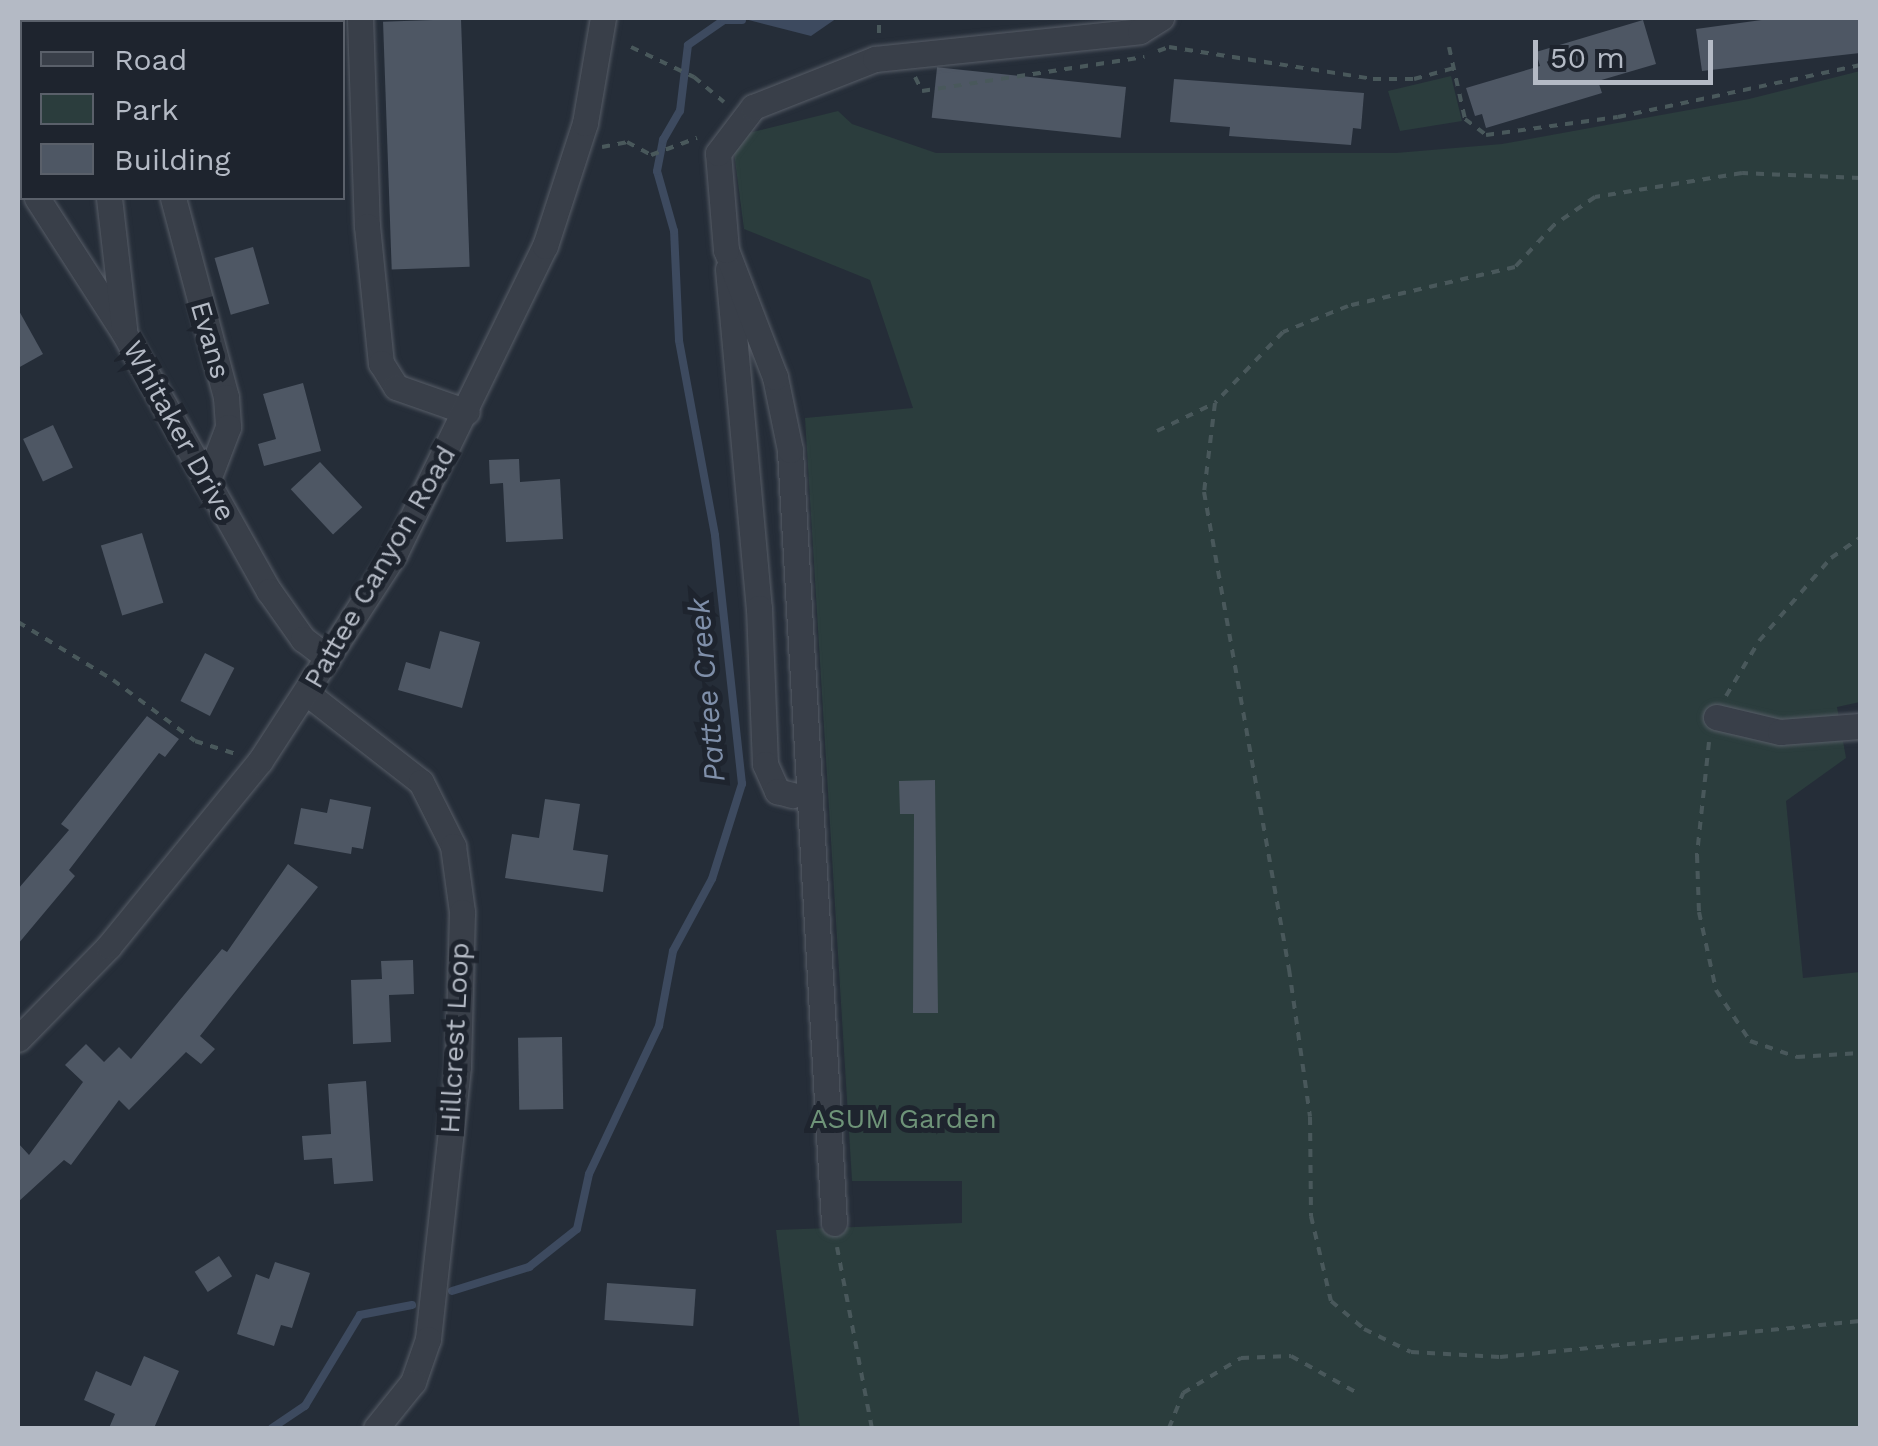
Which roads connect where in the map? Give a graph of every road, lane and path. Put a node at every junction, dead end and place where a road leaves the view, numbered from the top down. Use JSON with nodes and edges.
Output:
{"nodes":[{"id":1,"x":360,"y":18,"type":"edge"},
{"id":2,"x":604,"y":18,"type":"edge"},
{"id":3,"x":1160,"y":18,"type":"edge"},
{"id":4,"x":631,"y":47,"type":"dead end"},
{"id":5,"x":1449,"y":47,"type":"dead end"},
{"id":6,"x":1860,"y":65,"type":"edge"},
{"id":7,"x":1454,"y":68,"type":"junction"},
{"id":8,"x":922,"y":91,"type":"dead end"},
{"id":9,"x":740,"y":120,"type":"junction"},
{"id":10,"x":602,"y":147,"type":"dead end"},
{"id":11,"x":717,"y":162,"type":"junction"},
{"id":12,"x":1860,"y":178,"type":"edge"},
{"id":13,"x":39,"y":200,"type":"edge"},
{"id":14,"x":109,"y":200,"type":"edge"},
{"id":15,"x":174,"y":200,"type":"edge"},
{"id":16,"x":726,"y":250,"type":"junction"},
{"id":17,"x":124,"y":333,"type":"junction"},
{"id":18,"x":1215,"y":403,"type":"junction"},
{"id":19,"x":467,"y":412,"type":"junction"},
{"id":20,"x":1157,"y":431,"type":"dead end"},
{"id":21,"x":207,"y":482,"type":"junction"},
{"id":22,"x":1860,"y":538,"type":"edge"},
{"id":23,"x":18,"y":622,"type":"edge"},
{"id":24,"x":328,"y":658,"type":"junction"},
{"id":25,"x":308,"y":694,"type":"junction"},
{"id":26,"x":1716,"y":717,"type":"junction"},
{"id":27,"x":1860,"y":726,"type":"edge"},
{"id":28,"x":260,"y":762,"type":"junction"},
{"id":29,"x":792,"y":795,"type":"dead end"},
{"id":30,"x":18,"y":1039,"type":"edge"},
{"id":31,"x":1860,"y":1054,"type":"edge"},
{"id":32,"x":834,"y":1222,"type":"joint"},
{"id":33,"x":1860,"y":1321,"type":"edge"},
{"id":34,"x":1359,"y":1394,"type":"dead end"},
{"id":35,"x":376,"y":1428,"type":"edge"},
{"id":36,"x":872,"y":1428,"type":"edge"},
{"id":37,"x":1170,"y":1428,"type":"edge"}],
"edges":[{"from":1,"to":19,"type":"street"},
{"from":2,"to":19,"type":"street","name":"Pattee Canyon Road"},
{"from":3,"to":9,"type":"street"},
{"from":4,"to":9,"type":"path"},
{"from":5,"to":7,"type":"path"},
{"from":6,"to":7,"type":"path"},
{"from":7,"to":8,"type":"path"},
{"from":9,"to":11,"type":"street"},
{"from":10,"to":11,"type":"path"},
{"from":11,"to":16,"type":"street"},
{"from":12,"to":18,"type":"path"},
{"from":13,"to":17,"type":"street","name":"Whitaker Drive"},
{"from":14,"to":17,"type":"street"},
{"from":15,"to":21,"type":"street","name":"Evans"},
{"from":16,"to":29,"type":"street"},
{"from":16,"to":32,"type":"street"},
{"from":17,"to":21,"type":"street","name":"Whitaker Drive"},
{"from":18,"to":20,"type":"path"},
{"from":18,"to":33,"type":"path"},
{"from":19,"to":24,"type":"street","name":"Pattee Canyon Road"},
{"from":21,"to":24,"type":"street","name":"Whitaker Drive"},
{"from":22,"to":26,"type":"path"},
{"from":23,"to":28,"type":"path"},
{"from":24,"to":25,"type":"street","name":"Pattee Canyon Road"},
{"from":25,"to":28,"type":"street","name":"Pattee Canyon Road"},
{"from":25,"to":35,"type":"street","name":"Hillcrest Loop"},
{"from":26,"to":27,"type":"street"},
{"from":26,"to":31,"type":"path"},
{"from":28,"to":30,"type":"street","name":"Pattee Canyon Road"},
{"from":32,"to":36,"type":"path"},
{"from":34,"to":37,"type":"path"}]}
